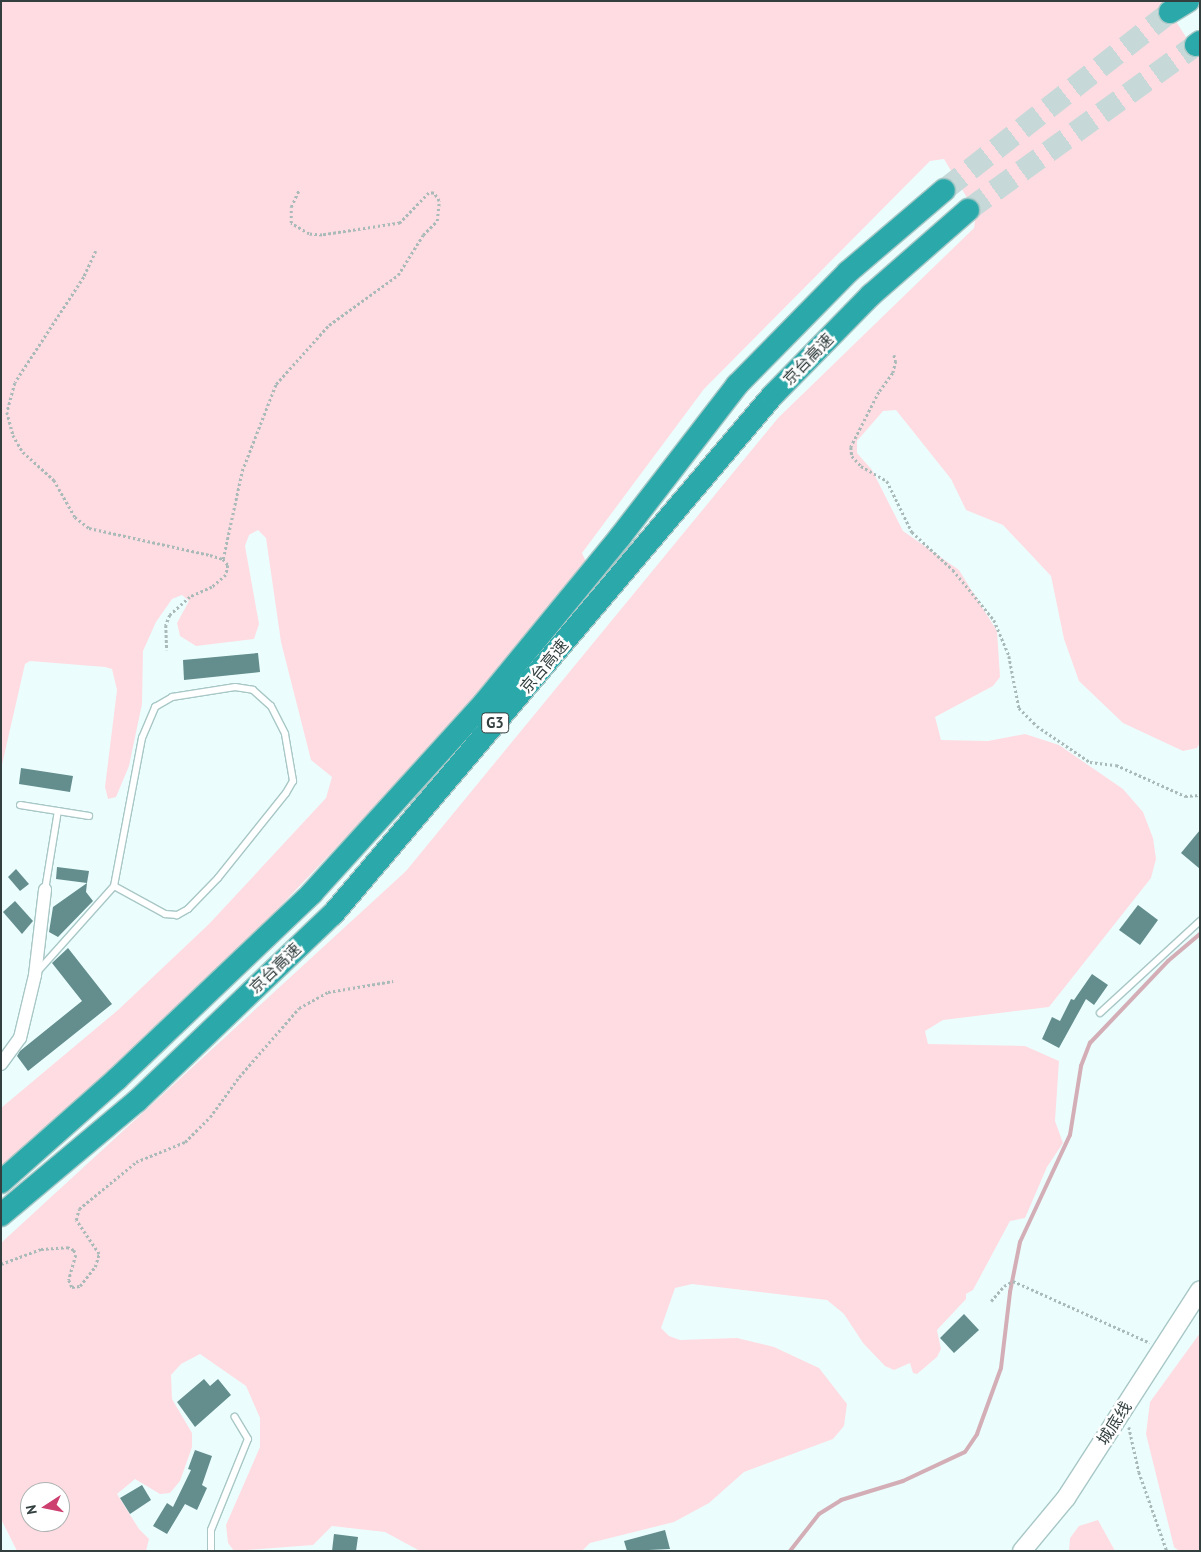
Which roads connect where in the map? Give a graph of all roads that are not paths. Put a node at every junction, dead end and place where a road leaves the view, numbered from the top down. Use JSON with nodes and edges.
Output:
{"nodes":[{"id":1,"x":944,"y":190,"type":"tunnel mouth"},
{"id":2,"x":968,"y":210,"type":"tunnel mouth"},
{"id":3,"x":20,"y":805,"type":"dead end"},
{"id":4,"x":58,"y":811,"type":"junction"},
{"id":5,"x":89,"y":816,"type":"dead end"},
{"id":6,"x":114,"y":886,"type":"junction"},
{"id":7,"x":45,"y":890,"type":"joint"},
{"id":8,"x":1200,"y":921,"type":"edge"},
{"id":9,"x":35,"y":975,"type":"junction"},
{"id":10,"x":1100,"y":1013,"type":"dead end"},
{"id":11,"x":1,"y":1064,"type":"edge"},
{"id":12,"x":1,"y":1182,"type":"edge"},
{"id":13,"x":1,"y":1215,"type":"edge"},
{"id":14,"x":1200,"y":1290,"type":"edge"},
{"id":15,"x":235,"y":1417,"type":"dead end"},
{"id":16,"x":211,"y":1551,"type":"edge"},
{"id":17,"x":1022,"y":1551,"type":"edge"}],
"edges":[{"from":1,"to":12,"type":"highway","name":"京台高速","number":"G3"},
{"from":2,"to":13,"type":"highway","name":"京台高速","number":"G3"},
{"from":3,"to":4,"type":"lane"},
{"from":4,"to":5,"type":"lane"},
{"from":4,"to":7,"type":"lane"},
{"from":6,"to":6,"type":"lane"},
{"from":6,"to":9,"type":"lane"},
{"from":7,"to":9,"type":"street"},
{"from":8,"to":10,"type":"lane"},
{"from":9,"to":11,"type":"street"},
{"from":14,"to":17,"type":"main road","name":"城底线"},
{"from":15,"to":16,"type":"lane"}]}
